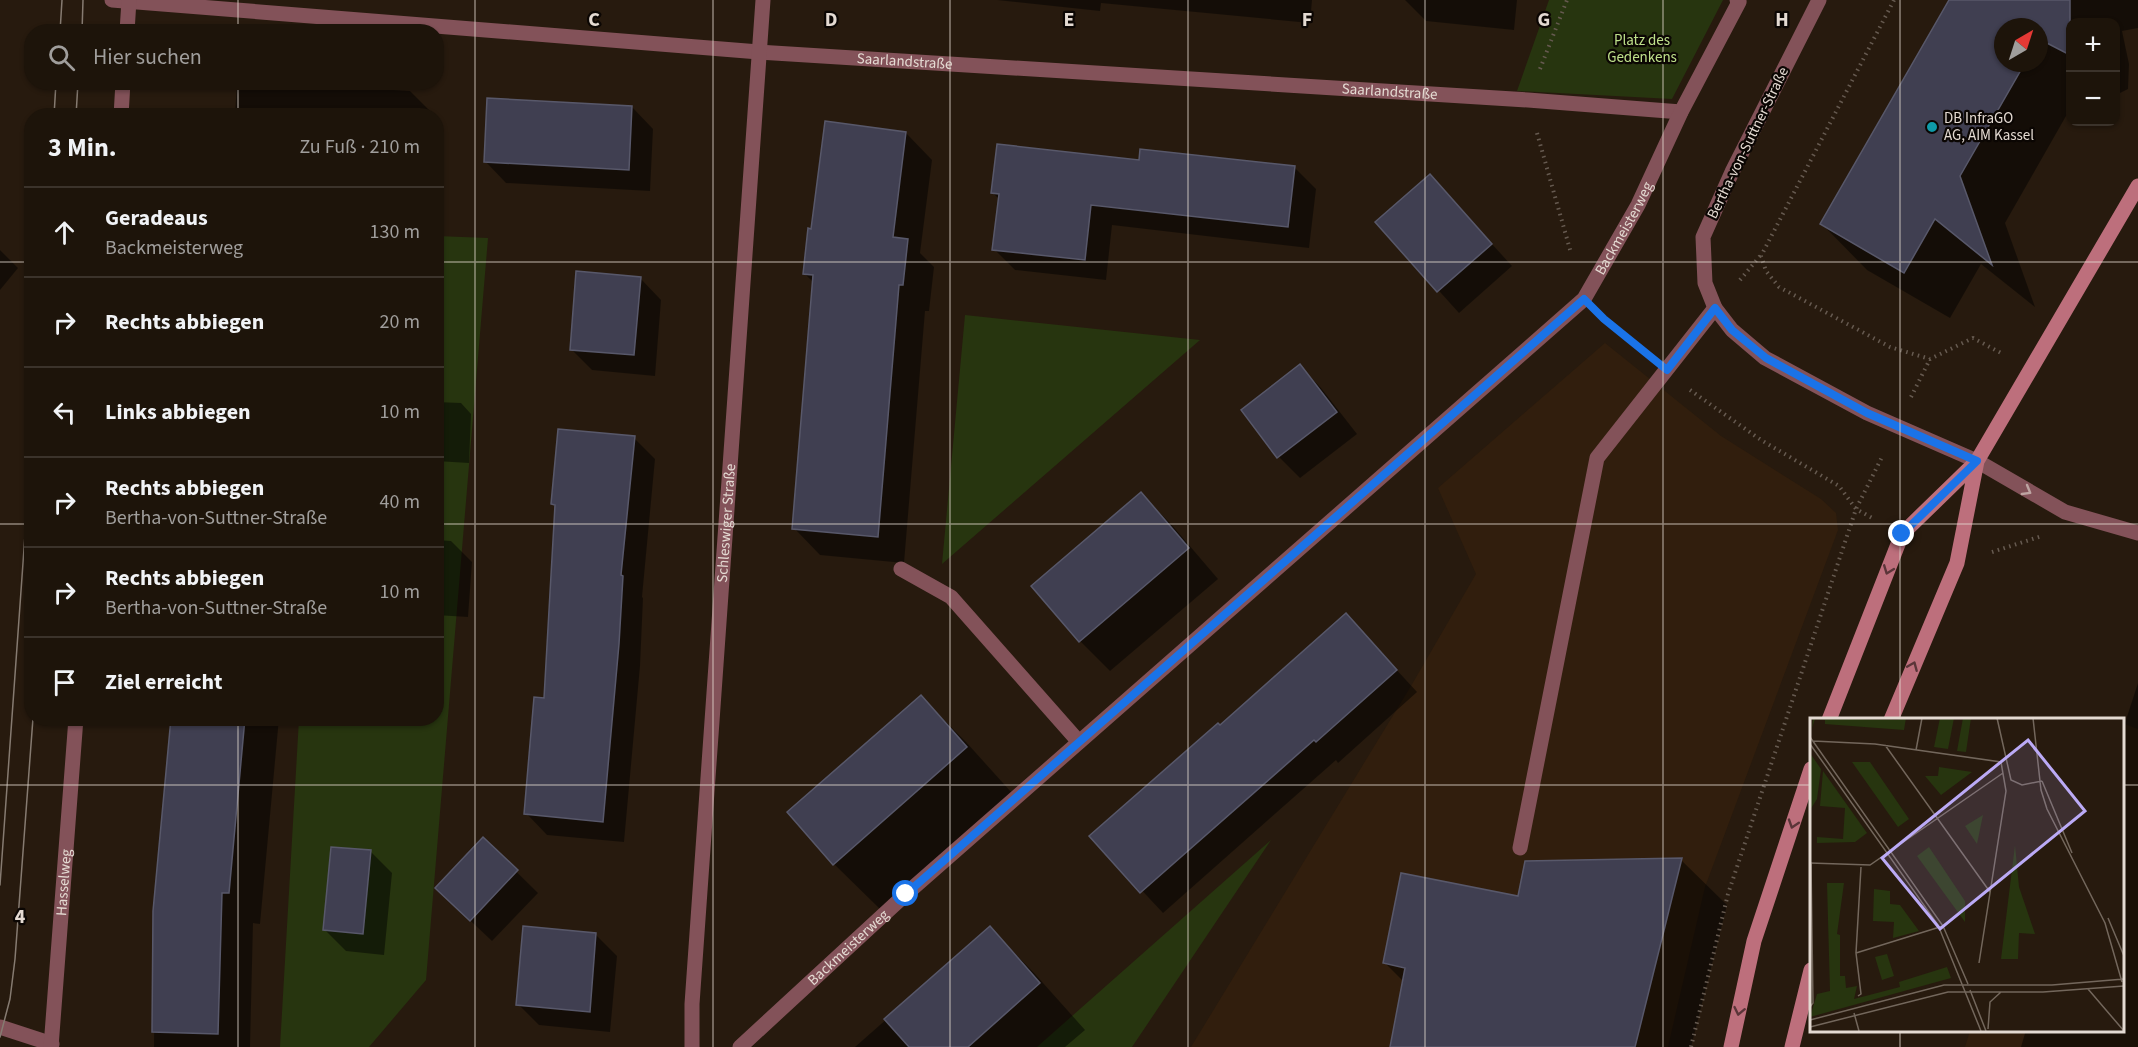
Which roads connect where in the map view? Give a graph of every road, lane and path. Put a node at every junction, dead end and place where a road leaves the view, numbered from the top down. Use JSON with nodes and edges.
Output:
{"nodes":[{"id":1,"x":112,"y":0,"type":"edge"},
{"id":2,"x":764,"y":0,"type":"edge"},
{"id":3,"x":1567,"y":0,"type":"edge"},
{"id":4,"x":1737,"y":0,"type":"edge"},
{"id":5,"x":1819,"y":0,"type":"edge"},
{"id":6,"x":1893,"y":0,"type":"edge"},
{"id":7,"x":129,"y":1,"type":"edge"},
{"id":8,"x":128,"y":24,"type":"edge"},
{"id":9,"x":413,"y":24,"type":"edge"},
{"id":10,"x":444,"y":26,"type":"edge"},
{"id":11,"x":759,"y":52,"type":"junction"},
{"id":12,"x":123,"y":90,"type":"edge"},
{"id":13,"x":1528,"y":100,"type":"junction"},
{"id":14,"x":121,"y":108,"type":"edge"},
{"id":15,"x":1681,"y":112,"type":"junction"},
{"id":16,"x":2138,"y":186,"type":"edge"},
{"id":17,"x":1584,"y":299,"type":"junction"},
{"id":18,"x":1715,"y":308,"type":"junction"},
{"id":19,"x":2032,"y":369,"type":"junction"},
{"id":20,"x":1667,"y":370,"type":"junction"},
{"id":21,"x":1977,"y":461,"type":"junction"},
{"id":22,"x":2138,"y":533,"type":"edge"},
{"id":23,"x":2047,"y":534,"type":"dead end"},
{"id":24,"x":1957,"y":564,"type":"junction"},
{"id":25,"x":901,"y":570,"type":"dead end"},
{"id":26,"x":1830,"y":718,"type":"edge"},
{"id":27,"x":1892,"y":718,"type":"edge"},
{"id":28,"x":75,"y":726,"type":"edge"},
{"id":29,"x":1079,"y":742,"type":"junction"},
{"id":30,"x":1810,"y":772,"type":"edge"},
{"id":31,"x":1520,"y":848,"type":"dead end"},
{"id":32,"x":1810,"y":974,"type":"edge"},
{"id":33,"x":0,"y":1027,"type":"edge"},
{"id":34,"x":52,"y":1045,"type":"edge"},
{"id":35,"x":692,"y":1047,"type":"edge"},
{"id":36,"x":740,"y":1047,"type":"edge"},
{"id":37,"x":1691,"y":1047,"type":"edge"},
{"id":38,"x":1731,"y":1047,"type":"edge"},
{"id":39,"x":1792,"y":1047,"type":"edge"}],
"edges":[{"from":1,"to":7,"type":"street","name":"Saarlandstraße"},
{"from":2,"to":11,"type":"street","name":"Schleswiger Straße"},
{"from":3,"to":13,"type":"path"},
{"from":4,"to":15,"type":"street","name":"Backmeisterweg"},
{"from":5,"to":18,"type":"street","name":"Bertha-von-Suttner-Straße"},
{"from":6,"to":19,"type":"path"},
{"from":7,"to":8,"type":"street"},
{"from":7,"to":9,"type":"street","name":"Saarlandstraße"},
{"from":10,"to":11,"type":"street","name":"Saarlandstraße"},
{"from":11,"to":13,"type":"street","name":"Saarlandstraße"},
{"from":11,"to":35,"type":"street","name":"Schleswiger Straße"},
{"from":12,"to":14,"type":"street"},
{"from":13,"to":15,"type":"street","name":"Saarlandstraße"},
{"from":13,"to":17,"type":"path"},
{"from":15,"to":17,"type":"street","name":"Backmeisterweg"},
{"from":16,"to":19,"type":"main road"},
{"from":17,"to":20,"type":"path"},
{"from":17,"to":29,"type":"street","name":"Backmeisterweg"},
{"from":18,"to":20,"type":"street"},
{"from":18,"to":21,"type":"street","name":"Bertha-von-Suttner-Straße"},
{"from":19,"to":21,"type":"main road"},
{"from":20,"to":31,"type":"street"},
{"from":20,"to":37,"type":"path"},
{"from":21,"to":22,"type":"street","name":"Bertha-von-Suttner-Straße","one_way":true},
{"from":21,"to":24,"type":"main road"},
{"from":21,"to":26,"type":"main road","one_way":true},
{"from":23,"to":24,"type":"path"},
{"from":27,"to":24,"type":"main road","one_way":true},
{"from":25,"to":29,"type":"street"},
{"from":28,"to":34,"type":"street","name":"Hasselweg"},
{"from":29,"to":36,"type":"street","name":"Backmeisterweg"},
{"from":30,"to":38,"type":"main road","one_way":true},
{"from":32,"to":39,"type":"main road"},
{"from":33,"to":34,"type":"street"}]}
